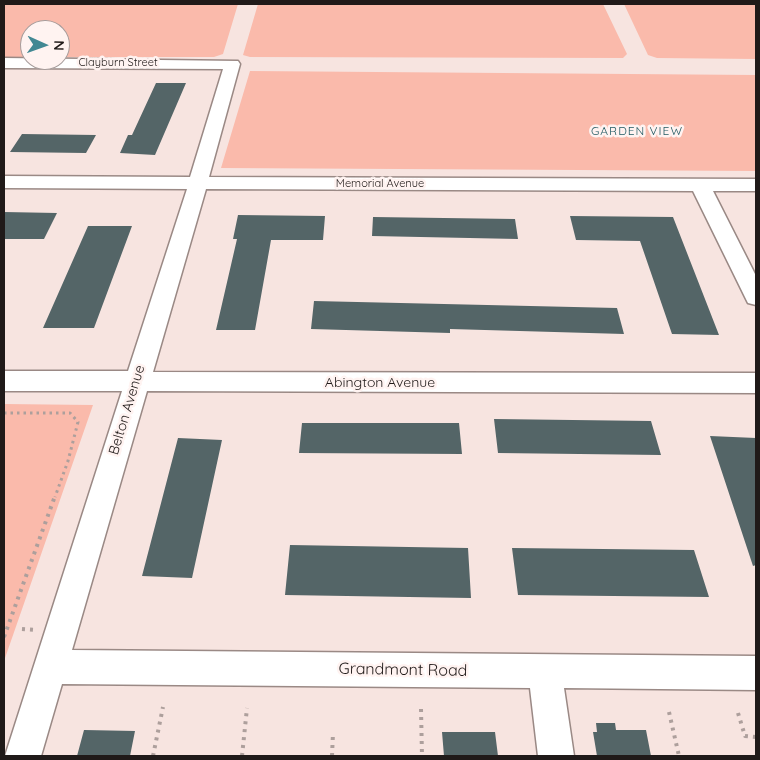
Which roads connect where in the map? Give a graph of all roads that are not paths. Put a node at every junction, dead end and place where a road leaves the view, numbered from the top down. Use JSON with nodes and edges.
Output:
{"nodes":[{"id":1,"x":4,"y":63,"type":"edge"},
{"id":2,"x":232,"y":64,"type":"joint"},
{"id":3,"x":4,"y":182,"type":"edge"},
{"id":4,"x":198,"y":183,"type":"junction"},
{"id":5,"x":700,"y":185,"type":"junction"},
{"id":6,"x":756,"y":186,"type":"edge"},
{"id":7,"x":750,"y":272,"type":"edge"},
{"id":8,"x":756,"y":297,"type":"edge"},
{"id":9,"x":4,"y":381,"type":"edge"},
{"id":10,"x":136,"y":382,"type":"junction"},
{"id":11,"x":756,"y":383,"type":"edge"},
{"id":12,"x":50,"y":666,"type":"junction"},
{"id":13,"x":545,"y":671,"type":"junction"},
{"id":14,"x":756,"y":673,"type":"edge"},
{"id":15,"x":23,"y":756,"type":"edge"},
{"id":16,"x":556,"y":756,"type":"edge"}],
"edges":[{"from":1,"to":2,"type":"street","name":"Clayburn Street"},
{"from":2,"to":4,"type":"street","name":"Belton Avenue"},
{"from":3,"to":4,"type":"street","name":"Memorial Avenue"},
{"from":4,"to":5,"type":"street","name":"Memorial Avenue"},
{"from":4,"to":10,"type":"street","name":"Belton Avenue"},
{"from":5,"to":6,"type":"street","name":"Memorial Avenue"},
{"from":5,"to":7,"type":"street"},
{"from":7,"to":8,"type":"street"},
{"from":9,"to":10,"type":"street","name":"Abington Avenue"},
{"from":10,"to":11,"type":"street","name":"Abington Avenue"},
{"from":10,"to":12,"type":"street","name":"Belton Avenue"},
{"from":12,"to":13,"type":"street","name":"Grandmont Road"},
{"from":12,"to":15,"type":"street","name":"Belton Avenue"},
{"from":13,"to":14,"type":"street","name":"Grandmont Road"},
{"from":13,"to":16,"type":"street"}]}
